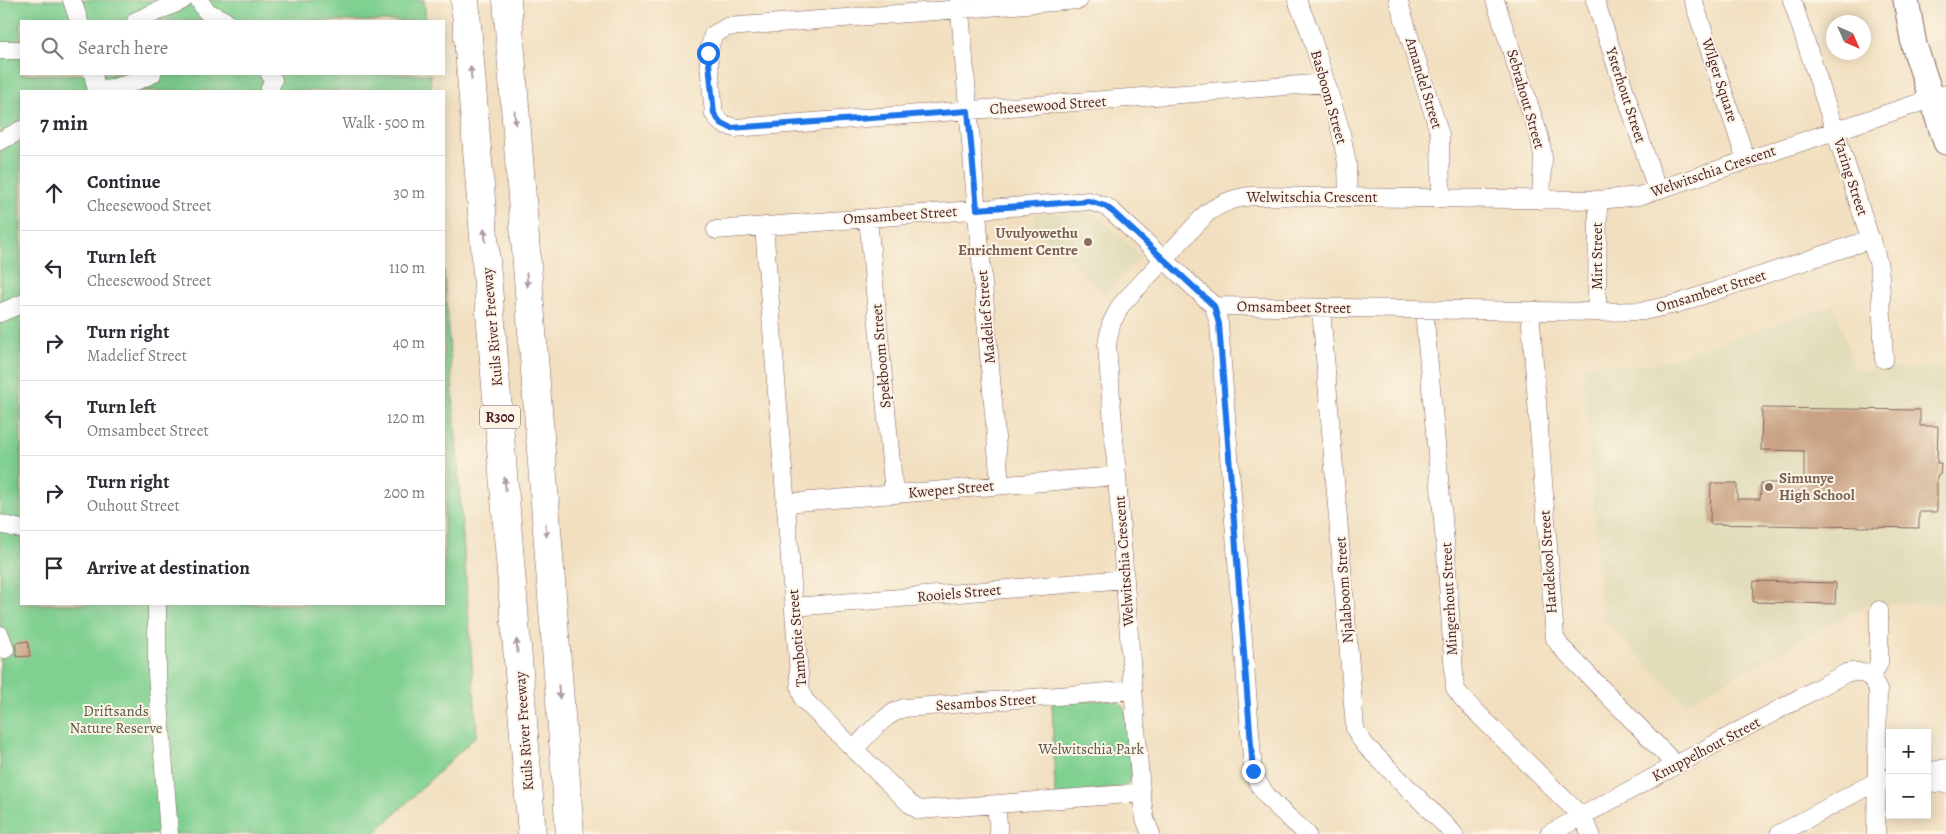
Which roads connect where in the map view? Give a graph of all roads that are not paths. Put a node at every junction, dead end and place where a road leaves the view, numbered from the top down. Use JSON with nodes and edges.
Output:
{"nodes":[{"id":1,"x":72,"y":0,"type":"edge"},
{"id":2,"x":183,"y":0,"type":"edge"},
{"id":3,"x":465,"y":0,"type":"edge"},
{"id":4,"x":507,"y":0,"type":"edge"},
{"id":5,"x":1079,"y":0,"type":"edge"},
{"id":6,"x":1297,"y":0,"type":"edge"},
{"id":7,"x":1398,"y":0,"type":"edge"},
{"id":8,"x":1495,"y":0,"type":"edge"},
{"id":9,"x":1595,"y":0,"type":"edge"},
{"id":10,"x":1693,"y":0,"type":"edge"},
{"id":11,"x":1792,"y":0,"type":"edge"},
{"id":12,"x":1906,"y":0,"type":"edge"},
{"id":13,"x":1912,"y":0,"type":"edge"},
{"id":14,"x":959,"y":4,"type":"edge"},
{"id":15,"x":202,"y":11,"type":"edge"},
{"id":16,"x":79,"y":20,"type":"edge"},
{"id":17,"x":138,"y":20,"type":"edge"},
{"id":18,"x":223,"y":20,"type":"edge"},
{"id":19,"x":0,"y":50,"type":"edge"},
{"id":20,"x":20,"y":50,"type":"edge"},
{"id":21,"x":93,"y":75,"type":"edge"},
{"id":22,"x":150,"y":75,"type":"edge"},
{"id":23,"x":270,"y":75,"type":"edge"},
{"id":24,"x":1326,"y":84,"type":"junction"},
{"id":25,"x":97,"y":90,"type":"edge"},
{"id":26,"x":105,"y":90,"type":"edge"},
{"id":27,"x":270,"y":90,"type":"edge"},
{"id":28,"x":1941,"y":96,"type":"edge"},
{"id":29,"x":968,"y":111,"type":"junction"},
{"id":30,"x":1835,"y":130,"type":"junction"},
{"id":31,"x":20,"y":131,"type":"edge"},
{"id":32,"x":0,"y":141,"type":"edge"},
{"id":33,"x":1946,"y":142,"type":"edge"},
{"id":34,"x":1746,"y":160,"type":"junction"},
{"id":35,"x":1657,"y":190,"type":"junction"},
{"id":36,"x":1348,"y":197,"type":"junction"},
{"id":37,"x":1441,"y":198,"type":"junction"},
{"id":38,"x":1542,"y":200,"type":"junction"},
{"id":39,"x":1598,"y":200,"type":"junction"},
{"id":40,"x":977,"y":209,"type":"junction"},
{"id":41,"x":868,"y":218,"type":"junction"},
{"id":42,"x":764,"y":226,"type":"junction"},
{"id":43,"x":716,"y":230,"type":"dead end"},
{"id":44,"x":1871,"y":239,"type":"junction"},
{"id":45,"x":1163,"y":260,"type":"junction"},
{"id":46,"x":20,"y":304,"type":"edge"},
{"id":47,"x":1214,"y":306,"type":"junction"},
{"id":48,"x":1321,"y":308,"type":"junction"},
{"id":49,"x":1424,"y":310,"type":"junction"},
{"id":50,"x":1530,"y":311,"type":"junction"},
{"id":51,"x":1597,"y":312,"type":"junction"},
{"id":52,"x":0,"y":313,"type":"edge"},
{"id":53,"x":1884,"y":359,"type":"dead end"},
{"id":54,"x":1117,"y":476,"type":"junction"},
{"id":55,"x":1000,"y":485,"type":"junction"},
{"id":56,"x":894,"y":494,"type":"junction"},
{"id":57,"x":785,"y":503,"type":"junction"},
{"id":58,"x":0,"y":524,"type":"edge"},
{"id":59,"x":20,"y":529,"type":"edge"},
{"id":60,"x":1125,"y":579,"type":"junction"},
{"id":61,"x":156,"y":605,"type":"edge"},
{"id":62,"x":794,"y":607,"type":"junction"},
{"id":63,"x":1879,"y":610,"type":"dead end"},
{"id":64,"x":1868,"y":676,"type":"junction"},
{"id":65,"x":1133,"y":690,"type":"junction"},
{"id":66,"x":854,"y":749,"type":"junction"},
{"id":67,"x":1676,"y":765,"type":"junction"},
{"id":68,"x":1946,"y":768,"type":"edge"},
{"id":69,"x":1931,"y":771,"type":"edge"},
{"id":70,"x":1883,"y":780,"type":"edge"},
{"id":71,"x":1931,"y":782,"type":"edge"},
{"id":72,"x":1946,"y":784,"type":"edge"},
{"id":73,"x":1141,"y":793,"type":"junction"},
{"id":74,"x":996,"y":805,"type":"junction"},
{"id":75,"x":1581,"y":816,"type":"junction"},
{"id":76,"x":169,"y":834,"type":"edge"},
{"id":77,"x":532,"y":834,"type":"edge"},
{"id":78,"x":570,"y":834,"type":"edge"},
{"id":79,"x":998,"y":834,"type":"edge"},
{"id":80,"x":1151,"y":834,"type":"edge"},
{"id":81,"x":1307,"y":834,"type":"edge"},
{"id":82,"x":1454,"y":834,"type":"edge"},
{"id":83,"x":1549,"y":834,"type":"edge"},
{"id":84,"x":1591,"y":834,"type":"edge"},
{"id":85,"x":1779,"y":834,"type":"edge"},
{"id":86,"x":1876,"y":834,"type":"edge"}],
"edges":[{"from":1,"to":16,"type":"street"},
{"from":2,"to":17,"type":"street"},
{"from":77,"to":3,"type":"highway","name":"Kuils River Freeway","number":"R300","one_way":true},
{"from":4,"to":78,"type":"highway","number":"R300","one_way":true},
{"from":5,"to":14,"type":"street","name":"Cheesewood Street"},
{"from":6,"to":24,"type":"street","name":"Basboom Street"},
{"from":7,"to":37,"type":"street","name":"Amandel Street"},
{"from":8,"to":38,"type":"street","name":"Sebrahout Street"},
{"from":9,"to":35,"type":"street","name":"Ysterhout Street"},
{"from":10,"to":34,"type":"street","name":"Wilger Square"},
{"from":11,"to":30,"type":"street","name":"Varing Street"},
{"from":12,"to":28,"type":"street"},
{"from":13,"to":28,"type":"street"},
{"from":14,"to":29,"type":"street","name":"Madelief Street"},
{"from":14,"to":29,"type":"street","name":"Cheesewood Street"},
{"from":15,"to":18,"type":"street"},
{"from":19,"to":20,"type":"street"},
{"from":21,"to":25,"type":"street"},
{"from":22,"to":26,"type":"street"},
{"from":23,"to":27,"type":"street"},
{"from":24,"to":29,"type":"street","name":"Cheesewood Street"},
{"from":24,"to":36,"type":"street","name":"Basboom Street"},
{"from":28,"to":30,"type":"street","name":"Welwitschia Crescent"},
{"from":28,"to":33,"type":"street"},
{"from":29,"to":40,"type":"street","name":"Madelief Street"},
{"from":30,"to":34,"type":"street","name":"Welwitschia Crescent"},
{"from":30,"to":44,"type":"street","name":"Varing Street"},
{"from":31,"to":32,"type":"street"},
{"from":34,"to":35,"type":"street","name":"Welwitschia Crescent"},
{"from":35,"to":39,"type":"street","name":"Welwitschia Crescent"},
{"from":36,"to":37,"type":"street","name":"Welwitschia Crescent"},
{"from":36,"to":45,"type":"street","name":"Welwitschia Crescent"},
{"from":37,"to":38,"type":"street","name":"Welwitschia Crescent"},
{"from":38,"to":39,"type":"street","name":"Welwitschia Crescent"},
{"from":39,"to":51,"type":"street","name":"Mirt Street"},
{"from":40,"to":41,"type":"street","name":"Omsambeet Street"},
{"from":40,"to":45,"type":"street","name":"Omsambeet Street"},
{"from":40,"to":55,"type":"street","name":"Madelief Street"},
{"from":41,"to":42,"type":"street","name":"Omsambeet Street"},
{"from":41,"to":56,"type":"street","name":"Spekboom Street"},
{"from":42,"to":43,"type":"street","name":"Omsambeet Street"},
{"from":42,"to":57,"type":"street","name":"Tambotie Street"},
{"from":44,"to":51,"type":"street","name":"Omsambeet Street"},
{"from":44,"to":53,"type":"street","name":"Varing Street"},
{"from":45,"to":47,"type":"street","name":"Omsambeet Street"},
{"from":45,"to":54,"type":"street","name":"Welwitschia Crescent"},
{"from":46,"to":52,"type":"street"},
{"from":47,"to":48,"type":"street","name":"Omsambeet Street"},
{"from":47,"to":81,"type":"street"},
{"from":48,"to":49,"type":"street","name":"Omsambeet Street"},
{"from":48,"to":82,"type":"street","name":"Njalaboom Street"},
{"from":49,"to":50,"type":"street","name":"Omsambeet Street"},
{"from":49,"to":75,"type":"street","name":"Mingerhout Street"},
{"from":50,"to":51,"type":"street","name":"Omsambeet Street"},
{"from":50,"to":67,"type":"street","name":"Hardekool Street"},
{"from":54,"to":55,"type":"street","name":"Kweper Street"},
{"from":54,"to":60,"type":"street","name":"Welwitschia Crescent"},
{"from":55,"to":56,"type":"street","name":"Kweper Street"},
{"from":56,"to":57,"type":"street","name":"Kweper Street"},
{"from":57,"to":62,"type":"street","name":"Tambotie Street"},
{"from":58,"to":59,"type":"street"},
{"from":60,"to":62,"type":"street","name":"Rooiels Street"},
{"from":60,"to":65,"type":"street","name":"Welwitschia Crescent"},
{"from":61,"to":76,"type":"street"},
{"from":62,"to":66,"type":"street","name":"Tambotie Street"},
{"from":63,"to":64,"type":"street"},
{"from":64,"to":67,"type":"street","name":"Knuppelhout Street"},
{"from":64,"to":70,"type":"street"},
{"from":65,"to":66,"type":"street","name":"Sesambos Street"},
{"from":65,"to":73,"type":"street","name":"Welwitschia Crescent"},
{"from":66,"to":74,"type":"street","name":"Tambotie Street"},
{"from":67,"to":75,"type":"street","name":"Knuppelhout Street"},
{"from":68,"to":69,"type":"street"},
{"from":70,"to":85,"type":"street"},
{"from":70,"to":86,"type":"street"},
{"from":71,"to":72,"type":"street"},
{"from":73,"to":74,"type":"street","name":"Tambotie Street"},
{"from":73,"to":80,"type":"street","name":"Welwitschia Crescent"},
{"from":74,"to":79,"type":"street"},
{"from":75,"to":83,"type":"street","name":"Knuppelhout Street"},
{"from":75,"to":84,"type":"street","name":"Mingerhout Street"}]}
